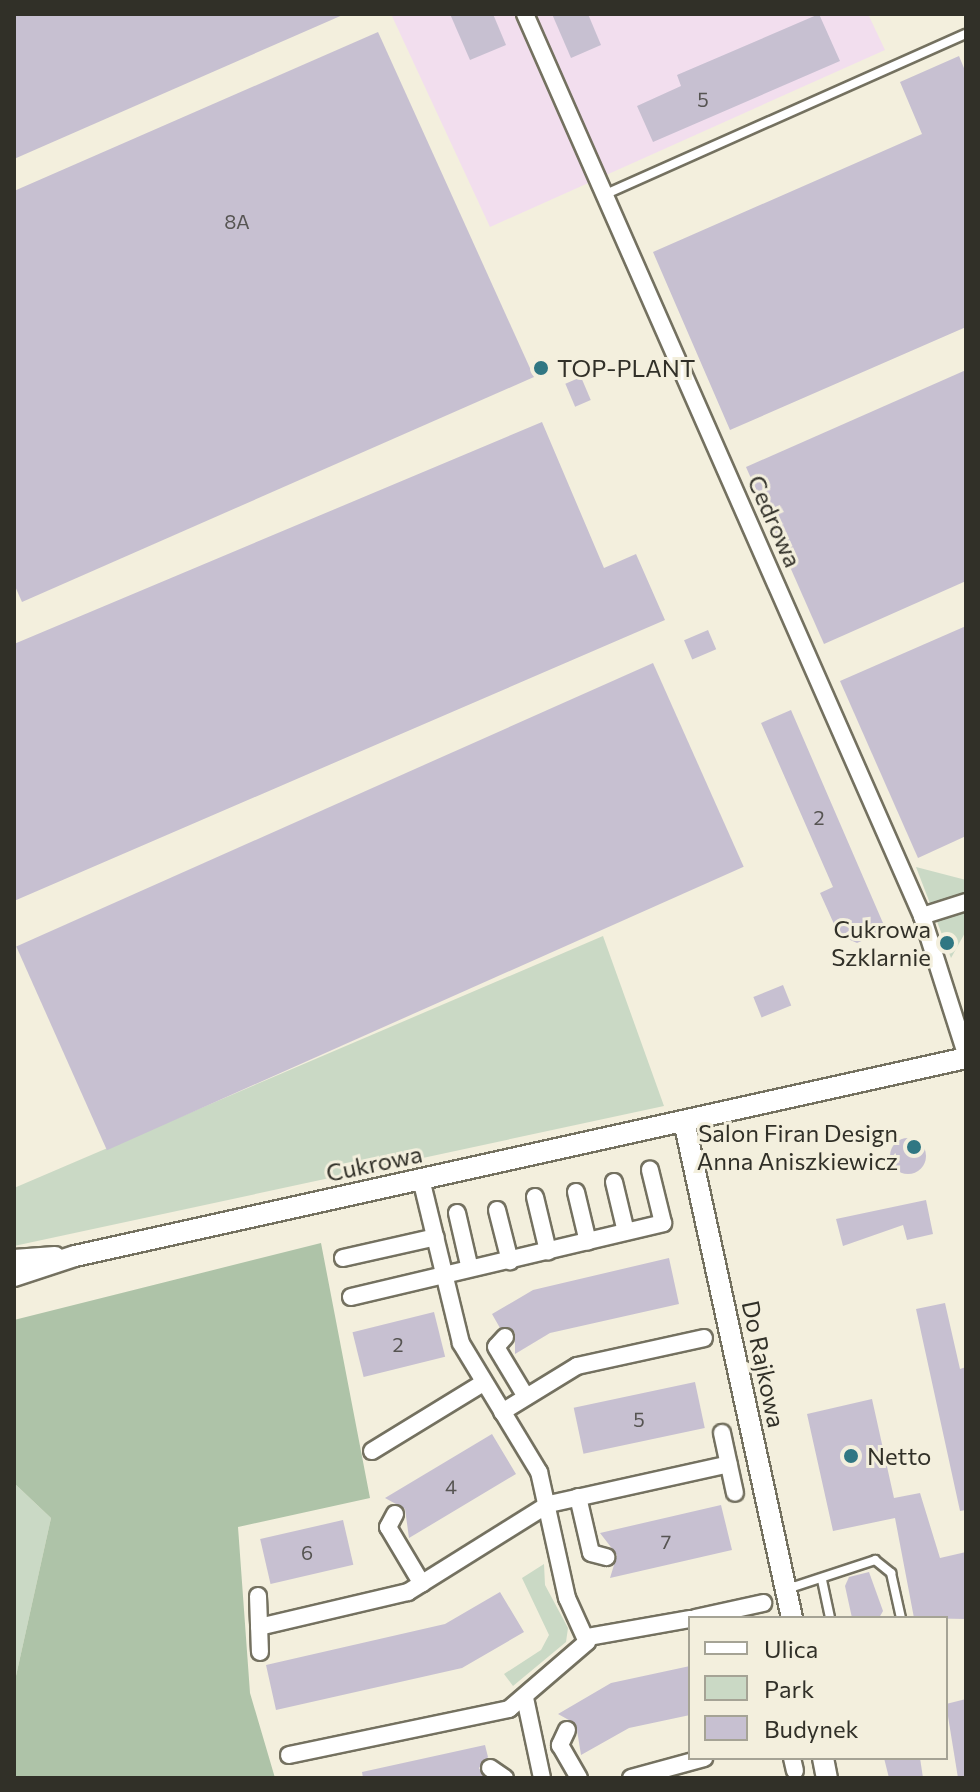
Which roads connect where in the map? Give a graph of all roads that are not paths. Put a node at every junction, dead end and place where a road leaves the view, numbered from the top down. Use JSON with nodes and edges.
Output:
{"nodes":[{"id":1,"x":525,"y":14,"type":"edge"},
{"id":2,"x":966,"y":34,"type":"edge"},
{"id":3,"x":606,"y":194,"type":"junction"},
{"id":4,"x":966,"y":902,"type":"edge"},
{"id":5,"x":922,"y":916,"type":"junction"},
{"id":6,"x":966,"y":1056,"type":"edge"},
{"id":7,"x":684,"y":1121,"type":"junction"},
{"id":8,"x":650,"y":1170,"type":"dead end"},
{"id":9,"x":421,"y":1179,"type":"junction"},
{"id":10,"x":614,"y":1182,"type":"dead end"},
{"id":11,"x":576,"y":1192,"type":"dead end"},
{"id":12,"x":535,"y":1197,"type":"dead end"},
{"id":13,"x":497,"y":1210,"type":"dead end"},
{"id":14,"x":457,"y":1213,"type":"dead end"},
{"id":15,"x":626,"y":1232,"type":"junction"},
{"id":16,"x":436,"y":1237,"type":"junction"},
{"id":17,"x":588,"y":1242,"type":"junction"},
{"id":18,"x":548,"y":1251,"type":"junction"},
{"id":19,"x":75,"y":1256,"type":"junction"},
{"id":20,"x":343,"y":1258,"type":"dead end"},
{"id":21,"x":14,"y":1260,"type":"edge"},
{"id":22,"x":510,"y":1261,"type":"junction"},
{"id":23,"x":469,"y":1265,"type":"junction"},
{"id":24,"x":444,"y":1275,"type":"junction"},
{"id":25,"x":14,"y":1276,"type":"edge"},
{"id":26,"x":351,"y":1297,"type":"dead end"},
{"id":27,"x":505,"y":1337,"type":"dead end"},
{"id":28,"x":704,"y":1338,"type":"dead end"},
{"id":29,"x":483,"y":1383,"type":"junction"},
{"id":30,"x":526,"y":1397,"type":"junction"},
{"id":31,"x":502,"y":1412,"type":"junction"},
{"id":32,"x":722,"y":1433,"type":"dead end"},
{"id":33,"x":372,"y":1451,"type":"dead end"},
{"id":34,"x":729,"y":1464,"type":"junction"},
{"id":35,"x":735,"y":1493,"type":"dead end"},
{"id":36,"x":578,"y":1497,"type":"junction"},
{"id":37,"x":549,"y":1504,"type":"junction"},
{"id":38,"x":395,"y":1514,"type":"dead end"},
{"id":39,"x":606,"y":1557,"type":"dead end"},
{"id":40,"x":822,"y":1580,"type":"junction"},
{"id":41,"x":422,"y":1584,"type":"junction"},
{"id":42,"x":786,"y":1589,"type":"junction"},
{"id":43,"x":258,"y":1596,"type":"dead end"},
{"id":44,"x":763,"y":1603,"type":"dead end"},
{"id":45,"x":706,"y":1616,"type":"edge"},
{"id":46,"x":792,"y":1616,"type":"edge"},
{"id":47,"x":830,"y":1616,"type":"edge"},
{"id":48,"x":900,"y":1616,"type":"edge"},
{"id":49,"x":688,"y":1620,"type":"edge"},
{"id":50,"x":259,"y":1627,"type":"junction"},
{"id":51,"x":588,"y":1637,"type":"junction"},
{"id":52,"x":260,"y":1652,"type":"dead end"},
{"id":53,"x":525,"y":1698,"type":"junction"},
{"id":54,"x":567,"y":1730,"type":"dead end"},
{"id":55,"x":289,"y":1755,"type":"dead end"},
{"id":56,"x":697,"y":1760,"type":"edge"},
{"id":57,"x":490,"y":1768,"type":"dead end"},
{"id":58,"x":505,"y":1778,"type":"edge"},
{"id":59,"x":542,"y":1778,"type":"edge"},
{"id":60,"x":579,"y":1778,"type":"edge"},
{"id":61,"x":631,"y":1778,"type":"edge"}],
"edges":[{"from":1,"to":3,"type":"street","name":"Cedrowa"},
{"from":2,"to":3,"type":"lane"},
{"from":3,"to":5,"type":"street","name":"Cedrowa"},
{"from":4,"to":5,"type":"street"},
{"from":5,"to":6,"type":"street","name":"Cedrowa"},
{"from":6,"to":7,"type":"street","name":"Cukrowa"},
{"from":7,"to":9,"type":"street","name":"Cukrowa"},
{"from":7,"to":42,"type":"street","name":"Do Rajkowa"},
{"from":8,"to":15,"type":"street"},
{"from":9,"to":16,"type":"street"},
{"from":9,"to":19,"type":"street","name":"Cukrowa"},
{"from":10,"to":15,"type":"street"},
{"from":11,"to":17,"type":"street"},
{"from":12,"to":18,"type":"street"},
{"from":13,"to":22,"type":"street"},
{"from":14,"to":23,"type":"street"},
{"from":15,"to":17,"type":"street"},
{"from":16,"to":20,"type":"street"},
{"from":16,"to":24,"type":"street"},
{"from":17,"to":18,"type":"street"},
{"from":18,"to":22,"type":"street"},
{"from":19,"to":21,"type":"street","name":"Cukrowa"},
{"from":19,"to":25,"type":"street","name":"Cukrowa"},
{"from":22,"to":23,"type":"street"},
{"from":23,"to":24,"type":"street"},
{"from":24,"to":26,"type":"street"},
{"from":24,"to":29,"type":"street"},
{"from":27,"to":30,"type":"street"},
{"from":28,"to":30,"type":"street"},
{"from":29,"to":31,"type":"street"},
{"from":29,"to":33,"type":"street"},
{"from":30,"to":31,"type":"street"},
{"from":31,"to":37,"type":"street"},
{"from":32,"to":34,"type":"street"},
{"from":34,"to":35,"type":"street"},
{"from":34,"to":36,"type":"street"},
{"from":36,"to":37,"type":"street"},
{"from":36,"to":39,"type":"street"},
{"from":37,"to":41,"type":"street"},
{"from":37,"to":51,"type":"street"},
{"from":38,"to":41,"type":"street"},
{"from":40,"to":42,"type":"lane"},
{"from":40,"to":47,"type":"lane"},
{"from":40,"to":48,"type":"lane"},
{"from":41,"to":50,"type":"street"},
{"from":42,"to":46,"type":"street","name":"Do Rajkowa"},
{"from":43,"to":50,"type":"street"},
{"from":44,"to":45,"type":"street"},
{"from":49,"to":51,"type":"street"},
{"from":50,"to":52,"type":"street"},
{"from":51,"to":53,"type":"street"},
{"from":53,"to":55,"type":"street"},
{"from":53,"to":59,"type":"street"},
{"from":54,"to":60,"type":"street"},
{"from":56,"to":61,"type":"street"},
{"from":57,"to":58,"type":"street"}]}
